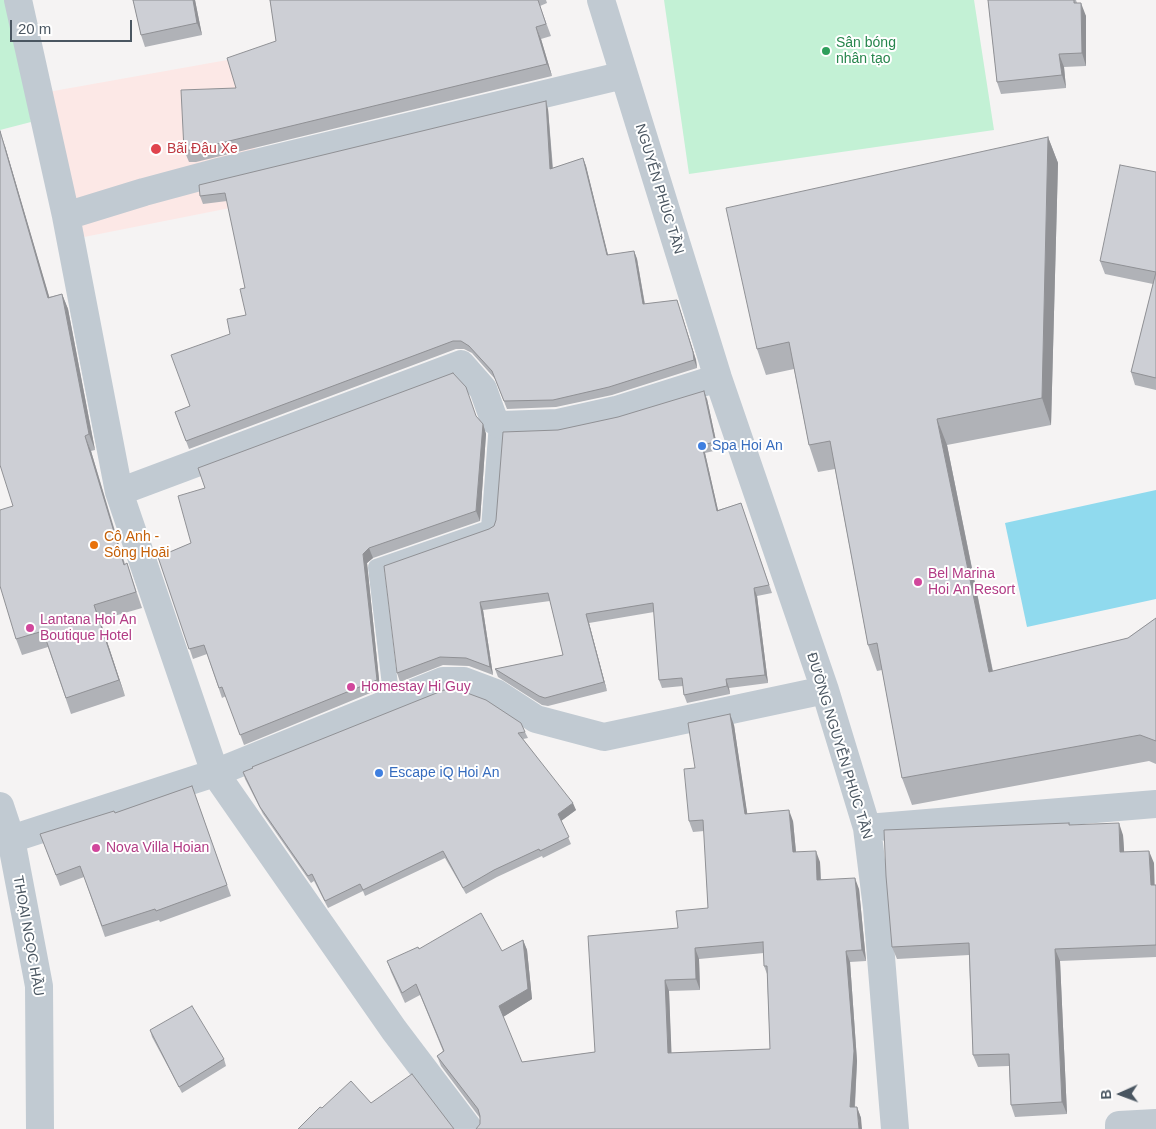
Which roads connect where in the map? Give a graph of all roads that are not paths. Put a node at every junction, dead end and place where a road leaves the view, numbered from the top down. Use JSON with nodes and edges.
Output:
{"nodes":[{"id":1,"x":18,"y":0,"type":"edge"},
{"id":2,"x":602,"y":0,"type":"edge"},
{"id":3,"x":624,"y":75,"type":"junction"},
{"id":4,"x":66,"y":216,"type":"junction"},
{"id":5,"x":718,"y":378,"type":"junction"},
{"id":6,"x":497,"y":423,"type":"junction"},
{"id":7,"x":119,"y":492,"type":"junction"},
{"id":8,"x":825,"y":690,"type":"junction"},
{"id":9,"x":392,"y":702,"type":"junction"},
{"id":10,"x":215,"y":773,"type":"junction"},
{"id":11,"x":1156,"y":804,"type":"edge"},
{"id":12,"x":0,"y":806,"type":"edge"},
{"id":13,"x":867,"y":828,"type":"junction"},
{"id":14,"x":11,"y":839,"type":"junction"},
{"id":15,"x":1156,"y":1123,"type":"edge"},
{"id":16,"x":40,"y":1129,"type":"edge"},
{"id":17,"x":469,"y":1129,"type":"edge"},
{"id":18,"x":895,"y":1129,"type":"edge"},
{"id":19,"x":1119,"y":1129,"type":"edge"}],
"edges":[{"from":1,"to":4,"type":"street"},
{"from":2,"to":3,"type":"street","name":"NGUYỄN PHÚC TẦN"},
{"from":3,"to":4,"type":"street"},
{"from":3,"to":5,"type":"street","name":"NGUYỄN PHÚC TẦN"},
{"from":4,"to":7,"type":"street"},
{"from":5,"to":6,"type":"street"},
{"from":5,"to":8,"type":"street","name":"ĐƯỜNG NGUYỄN PHÚC TẦN"},
{"from":6,"to":7,"type":"street"},
{"from":6,"to":9,"type":"lane"},
{"from":7,"to":10,"type":"street"},
{"from":8,"to":9,"type":"street"},
{"from":8,"to":13,"type":"street","name":"ĐƯỜNG NGUYỄN PHÚC TẦN"},
{"from":9,"to":10,"type":"street"},
{"from":10,"to":14,"type":"street"},
{"from":10,"to":17,"type":"street"},
{"from":11,"to":13,"type":"street"},
{"from":12,"to":14,"type":"street","name":"THOẠI NGỌC HẦU"},
{"from":13,"to":18,"type":"street","name":"ĐƯỜNG NGUYỄN PHÚC TẦN"},
{"from":14,"to":16,"type":"street","name":"THOẠI NGỌC HẦU"},
{"from":15,"to":19,"type":"street"}]}
